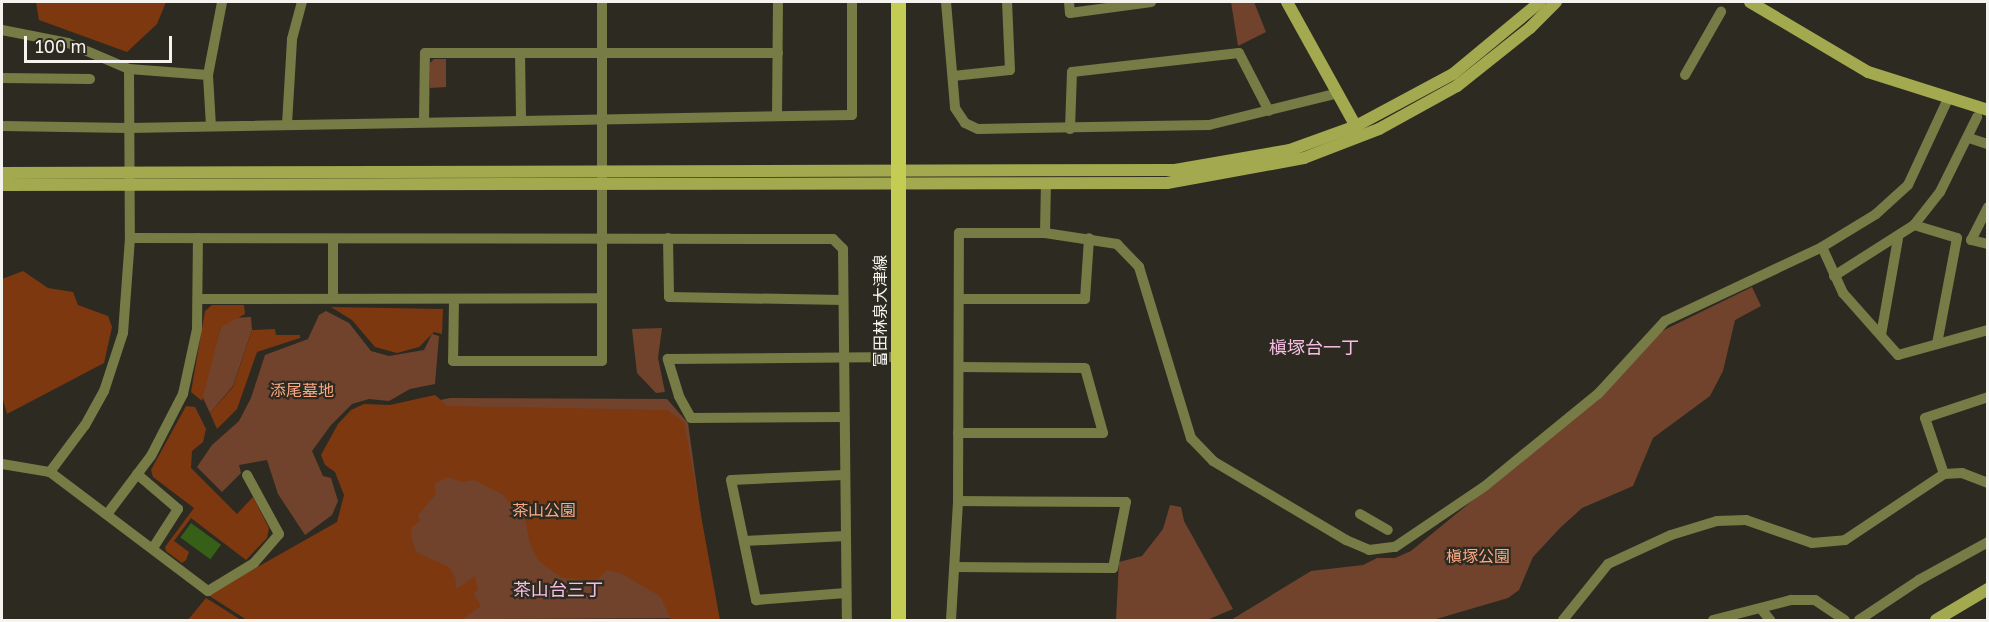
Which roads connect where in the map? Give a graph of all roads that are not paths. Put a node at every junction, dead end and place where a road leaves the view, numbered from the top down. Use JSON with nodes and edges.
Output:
{"nodes":[{"id":1,"x":222,"y":2,"type":"edge"},
{"id":2,"x":302,"y":2,"type":"edge"},
{"id":3,"x":602,"y":2,"type":"edge"},
{"id":4,"x":778,"y":2,"type":"edge"},
{"id":5,"x":852,"y":2,"type":"edge"},
{"id":6,"x":898,"y":2,"type":"edge"},
{"id":7,"x":946,"y":2,"type":"edge"},
{"id":8,"x":1007,"y":2,"type":"edge"},
{"id":9,"x":1069,"y":2,"type":"edge"},
{"id":10,"x":1151,"y":2,"type":"edge"},
{"id":11,"x":1287,"y":2,"type":"edge"},
{"id":12,"x":1540,"y":2,"type":"edge"},
{"id":13,"x":1556,"y":2,"type":"edge"},
{"id":14,"x":1749,"y":2,"type":"edge"},
{"id":15,"x":1721,"y":12,"type":"dead end"},
{"id":16,"x":2,"y":30,"type":"edge"},
{"id":17,"x":520,"y":53,"type":"junction"},
{"id":18,"x":778,"y":53,"type":"junction"},
{"id":19,"x":602,"y":54,"type":"junction"},
{"id":20,"x":129,"y":69,"type":"junction"},
{"id":21,"x":208,"y":75,"type":"junction"},
{"id":22,"x":1685,"y":75,"type":"dead end"},
{"id":23,"x":953,"y":76,"type":"junction"},
{"id":24,"x":2,"y":78,"type":"edge"},
{"id":25,"x":90,"y":79,"type":"dead end"},
{"id":26,"x":1338,"y":93,"type":"junction"},
{"id":27,"x":1948,"y":99,"type":"junction"},
{"id":28,"x":1269,"y":111,"type":"junction"},
{"id":29,"x":1982,"y":114,"type":"edge"},
{"id":30,"x":777,"y":115,"type":"junction"},
{"id":31,"x":603,"y":116,"type":"junction"},
{"id":32,"x":521,"y":120,"type":"junction"},
{"id":33,"x":424,"y":121,"type":"junction"},
{"id":34,"x":287,"y":124,"type":"junction"},
{"id":35,"x":2,"y":126,"type":"edge"},
{"id":36,"x":211,"y":126,"type":"junction"},
{"id":37,"x":129,"y":128,"type":"junction"},
{"id":38,"x":1070,"y":129,"type":"junction"},
{"id":39,"x":1358,"y":131,"type":"junction"},
{"id":40,"x":1969,"y":138,"type":"junction"},
{"id":41,"x":1988,"y":144,"type":"edge"},
{"id":42,"x":130,"y":172,"type":"junction"},
{"id":43,"x":2,"y":173,"type":"edge"},
{"id":44,"x":898,"y":177,"type":"junction"},
{"id":45,"x":603,"y":179,"type":"junction"},
{"id":46,"x":1046,"y":183,"type":"junction"},
{"id":47,"x":2,"y":185,"type":"edge"},
{"id":48,"x":129,"y":186,"type":"junction"},
{"id":49,"x":1988,"y":207,"type":"edge"},
{"id":50,"x":1914,"y":225,"type":"junction"},
{"id":51,"x":1045,"y":233,"type":"junction"},
{"id":52,"x":130,"y":238,"type":"junction"},
{"id":53,"x":198,"y":238,"type":"junction"},
{"id":54,"x":603,"y":238,"type":"junction"},
{"id":55,"x":668,"y":238,"type":"junction"},
{"id":56,"x":1089,"y":238,"type":"junction"},
{"id":57,"x":1957,"y":238,"type":"junction"},
{"id":58,"x":1898,"y":239,"type":"junction"},
{"id":59,"x":333,"y":240,"type":"junction"},
{"id":60,"x":1971,"y":240,"type":"junction"},
{"id":61,"x":1988,"y":244,"type":"edge"},
{"id":62,"x":1822,"y":247,"type":"junction"},
{"id":63,"x":1834,"y":276,"type":"junction"},
{"id":64,"x":333,"y":298,"type":"junction"},
{"id":65,"x":602,"y":298,"type":"junction"},
{"id":66,"x":199,"y":299,"type":"junction"},
{"id":67,"x":959,"y":299,"type":"junction"},
{"id":68,"x":454,"y":300,"type":"junction"},
{"id":69,"x":843,"y":300,"type":"junction"},
{"id":70,"x":1988,"y":330,"type":"edge"},
{"id":71,"x":1881,"y":335,"type":"junction"},
{"id":72,"x":1937,"y":344,"type":"junction"},
{"id":73,"x":898,"y":357,"type":"junction"},
{"id":74,"x":844,"y":359,"type":"junction"},
{"id":75,"x":959,"y":367,"type":"junction"},
{"id":76,"x":1988,"y":397,"type":"edge"},
{"id":77,"x":843,"y":417,"type":"junction"},
{"id":78,"x":958,"y":433,"type":"junction"},
{"id":79,"x":2,"y":464,"type":"edge"},
{"id":80,"x":50,"y":472,"type":"junction"},
{"id":81,"x":137,"y":474,"type":"junction"},
{"id":82,"x":1944,"y":474,"type":"junction"},
{"id":83,"x":247,"y":475,"type":"dead end"},
{"id":84,"x":844,"y":475,"type":"junction"},
{"id":85,"x":1988,"y":483,"type":"edge"},
{"id":86,"x":958,"y":501,"type":"junction"},
{"id":87,"x":108,"y":513,"type":"junction"},
{"id":88,"x":1360,"y":514,"type":"dead end"},
{"id":89,"x":1388,"y":530,"type":"dead end"},
{"id":90,"x":846,"y":536,"type":"junction"},
{"id":91,"x":744,"y":541,"type":"junction"},
{"id":92,"x":1988,"y":542,"type":"edge"},
{"id":93,"x":153,"y":548,"type":"junction"},
{"id":94,"x":955,"y":567,"type":"junction"},
{"id":95,"x":1988,"y":589,"type":"edge"},
{"id":96,"x":846,"y":593,"type":"junction"},
{"id":97,"x":1762,"y":610,"type":"junction"},
{"id":98,"x":847,"y":621,"type":"edge"},
{"id":99,"x":898,"y":621,"type":"edge"},
{"id":100,"x":951,"y":621,"type":"edge"},
{"id":101,"x":1563,"y":621,"type":"edge"},
{"id":102,"x":1713,"y":621,"type":"edge"},
{"id":103,"x":1770,"y":621,"type":"edge"},
{"id":104,"x":1845,"y":621,"type":"edge"},
{"id":105,"x":1859,"y":621,"type":"edge"},
{"id":106,"x":1936,"y":621,"type":"edge"}],
"edges":[{"from":1,"to":21,"type":"street"},
{"from":2,"to":34,"type":"street"},
{"from":3,"to":19,"type":"street"},
{"from":4,"to":18,"type":"street"},
{"from":5,"to":30,"type":"street"},
{"from":6,"to":44,"type":"main road","name":"富田林泉大津線"},
{"from":7,"to":23,"type":"street"},
{"from":8,"to":23,"type":"street"},
{"from":9,"to":10,"type":"street"},
{"from":11,"to":26,"type":"street"},
{"from":12,"to":39,"type":"street"},
{"from":13,"to":39,"type":"street"},
{"from":14,"to":27,"type":"street"},
{"from":15,"to":22,"type":"street"},
{"from":16,"to":20,"type":"street"},
{"from":17,"to":19,"type":"street"},
{"from":17,"to":32,"type":"street"},
{"from":17,"to":33,"type":"street"},
{"from":18,"to":19,"type":"street"},
{"from":18,"to":30,"type":"street"},
{"from":19,"to":31,"type":"street"},
{"from":20,"to":21,"type":"street"},
{"from":20,"to":37,"type":"street"},
{"from":21,"to":36,"type":"street"},
{"from":23,"to":38,"type":"street"},
{"from":24,"to":25,"type":"street"},
{"from":26,"to":28,"type":"street"},
{"from":26,"to":39,"type":"street"},
{"from":27,"to":29,"type":"street"},
{"from":27,"to":62,"type":"street"},
{"from":28,"to":38,"type":"street"},
{"from":28,"to":38,"type":"street"},
{"from":29,"to":40,"type":"street"},
{"from":30,"to":31,"type":"street"},
{"from":31,"to":32,"type":"street"},
{"from":31,"to":45,"type":"street"},
{"from":32,"to":33,"type":"street"},
{"from":33,"to":34,"type":"street"},
{"from":34,"to":36,"type":"street"},
{"from":35,"to":37,"type":"street"},
{"from":36,"to":37,"type":"street"},
{"from":37,"to":42,"type":"street"},
{"from":39,"to":44,"type":"street"},
{"from":39,"to":46,"type":"street"},
{"from":40,"to":41,"type":"street"},
{"from":40,"to":50,"type":"street"},
{"from":42,"to":43,"type":"street"},
{"from":42,"to":45,"type":"street"},
{"from":42,"to":48,"type":"street"},
{"from":44,"to":45,"type":"street"},
{"from":44,"to":46,"type":"street"},
{"from":44,"to":73,"type":"main road","name":"富田林泉大津線"},
{"from":45,"to":48,"type":"street"},
{"from":45,"to":54,"type":"street"},
{"from":46,"to":51,"type":"street"},
{"from":47,"to":48,"type":"street"},
{"from":48,"to":52,"type":"street"},
{"from":49,"to":60,"type":"street"},
{"from":50,"to":57,"type":"street"},
{"from":50,"to":58,"type":"street"},
{"from":51,"to":56,"type":"street"},
{"from":51,"to":67,"type":"street"},
{"from":52,"to":53,"type":"street"},
{"from":52,"to":80,"type":"street"},
{"from":53,"to":59,"type":"street"},
{"from":53,"to":66,"type":"street"},
{"from":54,"to":55,"type":"street"},
{"from":54,"to":59,"type":"street"},
{"from":54,"to":65,"type":"street"},
{"from":55,"to":69,"type":"street"},
{"from":55,"to":69,"type":"street"},
{"from":56,"to":62,"type":"street"},
{"from":56,"to":67,"type":"street"},
{"from":57,"to":60,"type":"street"},
{"from":57,"to":72,"type":"street"},
{"from":58,"to":63,"type":"street"},
{"from":58,"to":71,"type":"street"},
{"from":59,"to":64,"type":"street"},
{"from":60,"to":61,"type":"street"},
{"from":62,"to":63,"type":"street"},
{"from":63,"to":71,"type":"street"},
{"from":64,"to":66,"type":"street"},
{"from":64,"to":68,"type":"street"},
{"from":65,"to":68,"type":"street"},
{"from":65,"to":68,"type":"street"},
{"from":66,"to":81,"type":"street"},
{"from":67,"to":75,"type":"street"},
{"from":69,"to":74,"type":"street"},
{"from":70,"to":72,"type":"street"},
{"from":71,"to":72,"type":"street"},
{"from":73,"to":74,"type":"street"},
{"from":73,"to":99,"type":"main road","name":"富田林泉大津線"},
{"from":74,"to":77,"type":"street"},
{"from":74,"to":77,"type":"street"},
{"from":75,"to":78,"type":"street"},
{"from":75,"to":78,"type":"street"},
{"from":76,"to":82,"type":"street"},
{"from":77,"to":84,"type":"street"},
{"from":78,"to":86,"type":"street"},
{"from":79,"to":80,"type":"street"},
{"from":80,"to":87,"type":"street"},
{"from":81,"to":87,"type":"street"},
{"from":81,"to":93,"type":"street"},
{"from":82,"to":85,"type":"street"},
{"from":82,"to":101,"type":"street"},
{"from":83,"to":93,"type":"street"},
{"from":84,"to":90,"type":"street"},
{"from":84,"to":91,"type":"street"},
{"from":86,"to":94,"type":"street"},
{"from":86,"to":94,"type":"street"},
{"from":87,"to":93,"type":"street"},
{"from":88,"to":89,"type":"street"},
{"from":90,"to":91,"type":"street"},
{"from":90,"to":96,"type":"street"},
{"from":91,"to":96,"type":"street"},
{"from":92,"to":105,"type":"street"},
{"from":94,"to":100,"type":"street"},
{"from":95,"to":106,"type":"street"},
{"from":96,"to":98,"type":"street"},
{"from":97,"to":102,"type":"street"},
{"from":97,"to":103,"type":"street"},
{"from":97,"to":104,"type":"street"}]}
